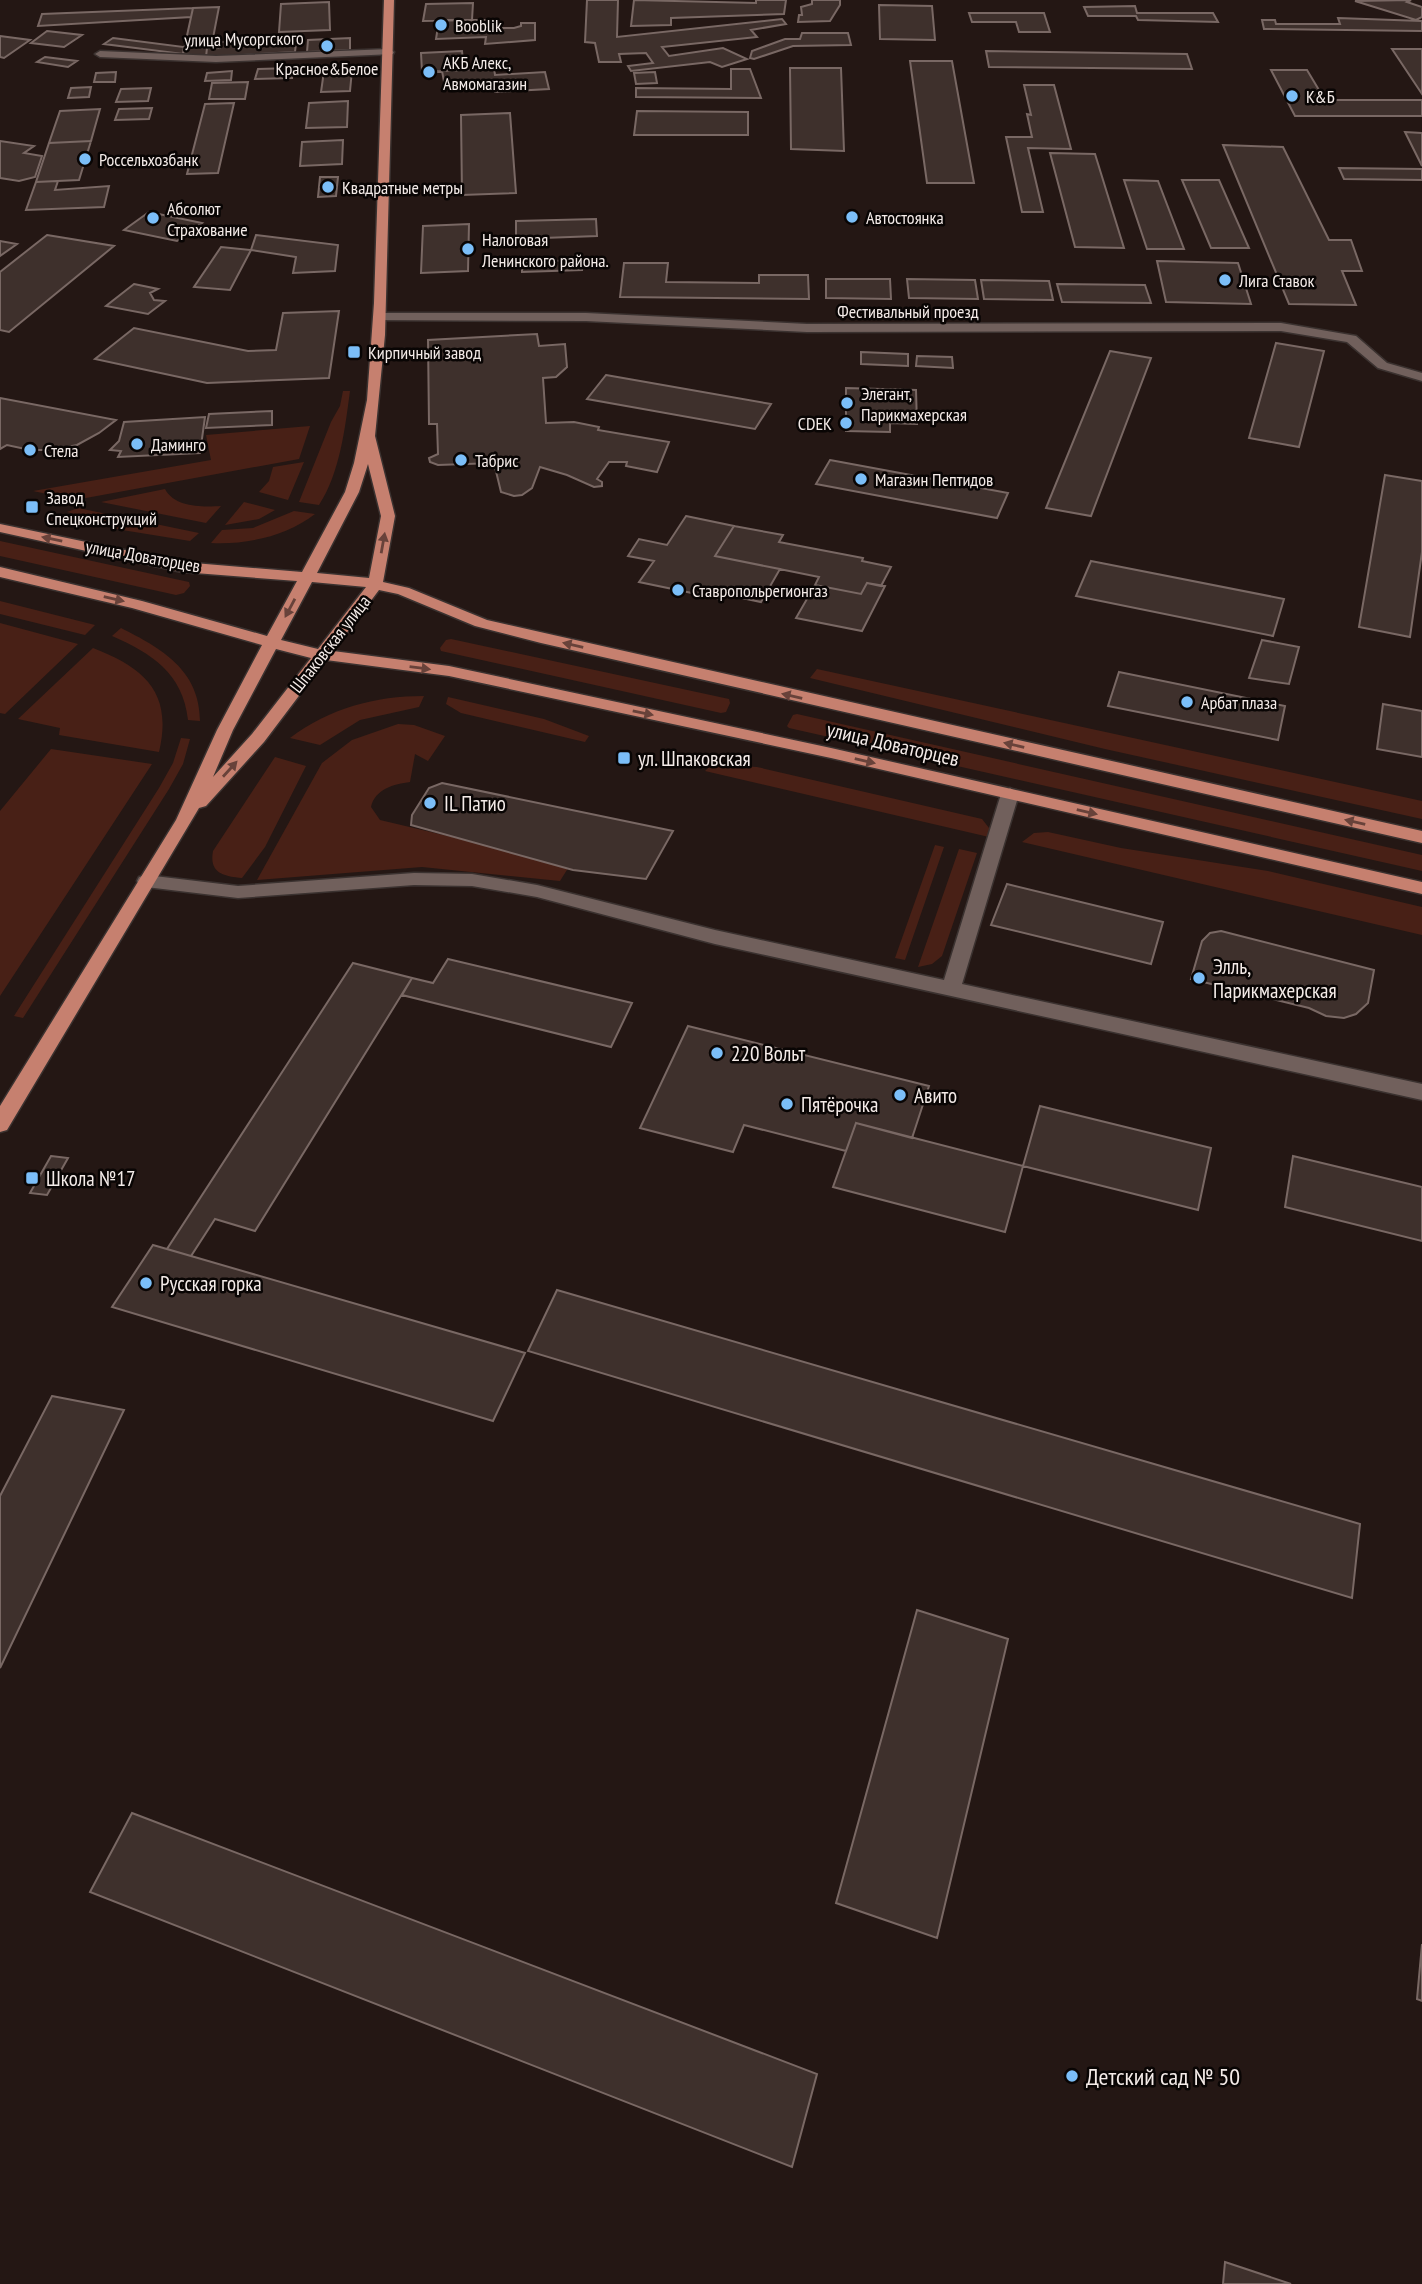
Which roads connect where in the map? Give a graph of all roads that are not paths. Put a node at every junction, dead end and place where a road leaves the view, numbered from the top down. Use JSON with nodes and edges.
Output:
{"nodes":[{"id":1,"x":389,"y":0,"type":"edge"},
{"id":2,"x":389,"y":52,"type":"junction"},
{"id":3,"x":100,"y":54,"type":"dead end"},
{"id":4,"x":380,"y":317,"type":"junction"},
{"id":5,"x":1422,"y":377,"type":"edge"},
{"id":6,"x":368,"y":436,"type":"junction"},
{"id":7,"x":0,"y":528,"type":"edge"},
{"id":8,"x":0,"y":572,"type":"edge"},
{"id":9,"x":375,"y":585,"type":"junction"},
{"id":10,"x":1010,"y":794,"type":"junction"},
{"id":11,"x":185,"y":820,"type":"junction"},
{"id":12,"x":1422,"y":837,"type":"edge"},
{"id":13,"x":146,"y":881,"type":"junction"},
{"id":14,"x":1422,"y":888,"type":"edge"},
{"id":15,"x":951,"y":988,"type":"junction"},
{"id":16,"x":1422,"y":1092,"type":"edge"},
{"id":17,"x":0,"y":1124,"type":"edge"}],
"edges":[{"from":1,"to":2,"type":"main road","name":"Шпаковская улица"},
{"from":2,"to":3,"type":"street","name":"улица Мусоргского"},
{"from":2,"to":4,"type":"main road","name":"Шпаковская улица"},
{"from":4,"to":5,"type":"street","name":"Фестивальный проезд"},
{"from":4,"to":6,"type":"main road","name":"Шпаковская улица"},
{"from":9,"to":6,"type":"main road","name":"Шпаковская улица","one_way":true},
{"from":6,"to":11,"type":"main road","name":"Шпаковская улица","one_way":true},
{"from":9,"to":7,"type":"main road","name":"улица Доваторцев","one_way":true},
{"from":8,"to":10,"type":"main road","name":"улица Доваторцев","one_way":true},
{"from":11,"to":9,"type":"main road","name":"Шпаковская улица","one_way":true},
{"from":12,"to":9,"type":"main road","name":"улица Доваторцев","one_way":true},
{"from":10,"to":14,"type":"main road","name":"улица Доваторцев","one_way":true},
{"from":10,"to":15,"type":"street"},
{"from":11,"to":13,"type":"main road","name":"Шпаковская улица"},
{"from":13,"to":15,"type":"street"},
{"from":13,"to":17,"type":"main road","name":"Шпаковская улица"},
{"from":15,"to":16,"type":"street"}]}
